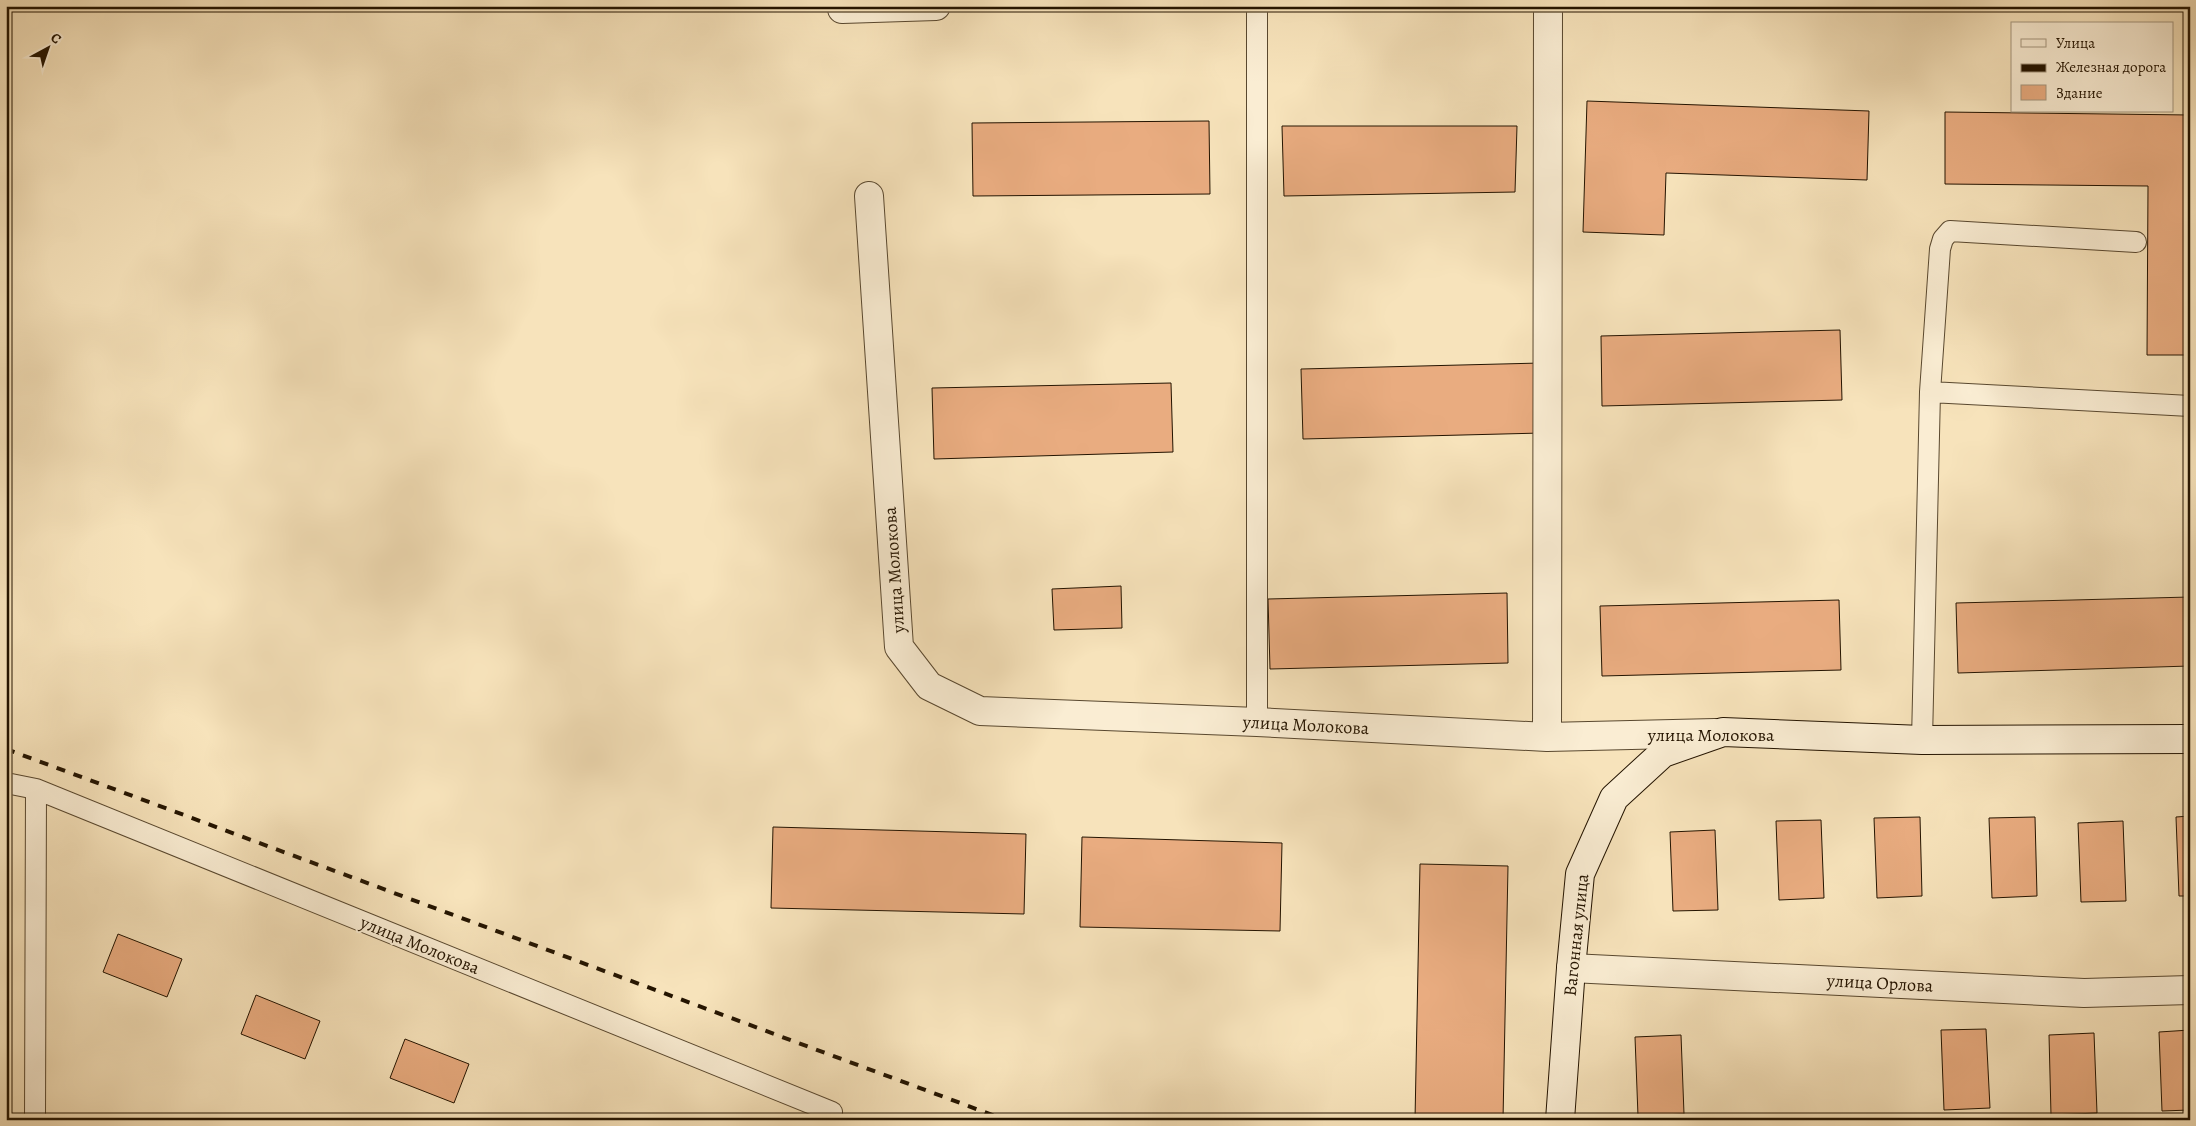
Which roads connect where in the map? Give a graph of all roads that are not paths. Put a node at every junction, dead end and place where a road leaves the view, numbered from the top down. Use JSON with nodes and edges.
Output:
{"nodes":[{"id":1,"x":936,"y":6,"type":"edge"},
{"id":2,"x":1257,"y":6,"type":"edge"},
{"id":3,"x":1548,"y":6,"type":"edge"},
{"id":4,"x":842,"y":9,"type":"dead end"},
{"id":5,"x":869,"y":196,"type":"dead end"},
{"id":6,"x":2136,"y":242,"type":"dead end"},
{"id":7,"x":1930,"y":392,"type":"junction"},
{"id":8,"x":2190,"y":406,"type":"edge"},
{"id":9,"x":1257,"y":722,"type":"junction"},
{"id":10,"x":1723,"y":732,"type":"junction"},
{"id":11,"x":1547,"y":737,"type":"junction"},
{"id":12,"x":2190,"y":738,"type":"edge"},
{"id":13,"x":1922,"y":740,"type":"junction"},
{"id":14,"x":6,"y":783,"type":"edge"},
{"id":15,"x":36,"y":790,"type":"junction"},
{"id":16,"x":1571,"y":968,"type":"junction"},
{"id":17,"x":2190,"y":990,"type":"edge"},
{"id":18,"x":832,"y":1112,"type":"dead end"},
{"id":19,"x":35,"y":1120,"type":"edge"},
{"id":20,"x":1560,"y":1120,"type":"edge"}],
"edges":[{"from":1,"to":4,"type":"street"},
{"from":2,"to":9,"type":"lane"},
{"from":3,"to":11,"type":"street"},
{"from":5,"to":9,"type":"street","name":"улица Молокова"},
{"from":6,"to":7,"type":"lane"},
{"from":7,"to":8,"type":"lane"},
{"from":7,"to":13,"type":"lane"},
{"from":9,"to":11,"type":"street","name":"улица Молокова"},
{"from":10,"to":11,"type":"street","name":"улица Молокова"},
{"from":10,"to":13,"type":"street","name":"улица Молокова"},
{"from":10,"to":16,"type":"street","name":"Вагонная улица"},
{"from":12,"to":13,"type":"street","name":"улица Молокова"},
{"from":14,"to":15,"type":"lane","name":"улица Молокова"},
{"from":15,"to":18,"type":"lane","name":"улица Молокова"},
{"from":15,"to":19,"type":"lane"},
{"from":16,"to":17,"type":"street","name":"улица Орлова"},
{"from":16,"to":20,"type":"street","name":"Вагонная улица"}]}
